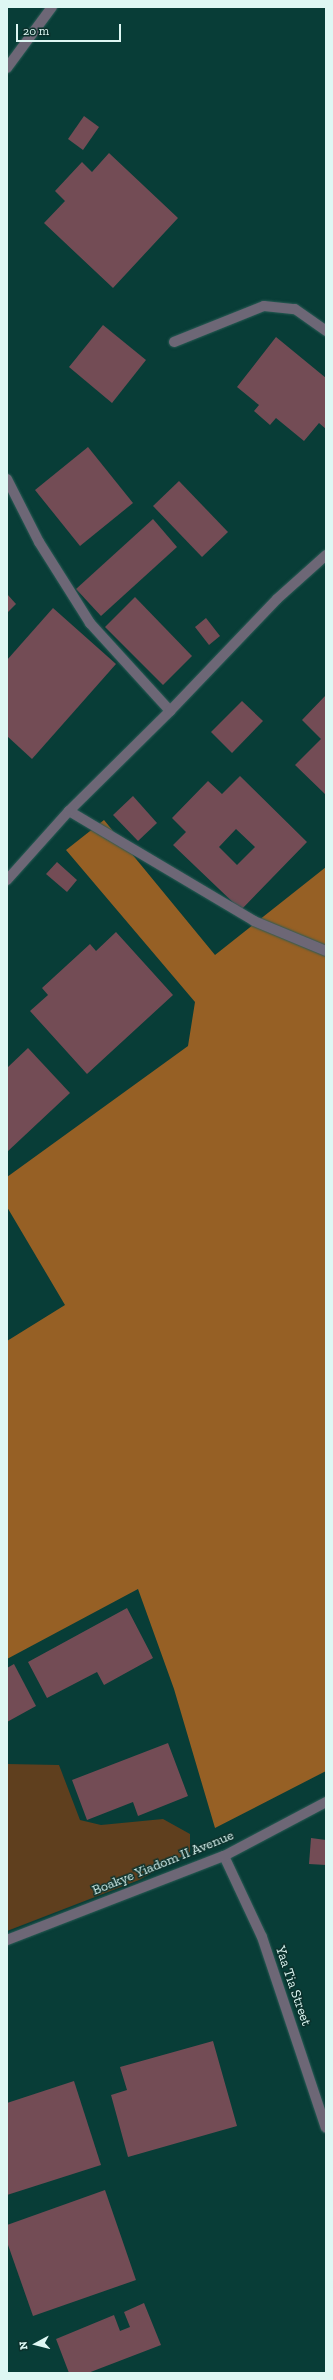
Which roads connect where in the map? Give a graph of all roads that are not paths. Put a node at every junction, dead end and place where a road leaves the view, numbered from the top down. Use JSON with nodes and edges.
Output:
{"nodes":[{"id":1,"x":52,"y":7,"type":"edge"},
{"id":2,"x":7,"y":68,"type":"edge"},
{"id":3,"x":326,"y":331,"type":"edge"},
{"id":4,"x":174,"y":342,"type":"dead end"},
{"id":5,"x":7,"y":479,"type":"edge"},
{"id":6,"x":326,"y":556,"type":"edge"},
{"id":7,"x":170,"y":711,"type":"junction"},
{"id":8,"x":69,"y":811,"type":"junction"},
{"id":9,"x":7,"y":880,"type":"edge"},
{"id":10,"x":326,"y":951,"type":"edge"},
{"id":11,"x":326,"y":1802,"type":"edge"},
{"id":12,"x":224,"y":1856,"type":"junction"},
{"id":13,"x":7,"y":1940,"type":"edge"},
{"id":14,"x":326,"y":2128,"type":"edge"}],
"edges":[{"from":1,"to":2,"type":"street"},
{"from":3,"to":4,"type":"street"},
{"from":5,"to":7,"type":"street"},
{"from":6,"to":7,"type":"street"},
{"from":7,"to":8,"type":"street"},
{"from":8,"to":9,"type":"street"},
{"from":8,"to":10,"type":"street"},
{"from":11,"to":12,"type":"street","name":"Boakye Yiadom II Avenue"},
{"from":12,"to":13,"type":"street","name":"Boakye Yiadom II Avenue"},
{"from":12,"to":14,"type":"street","name":"Yaa Tia Street"}]}
